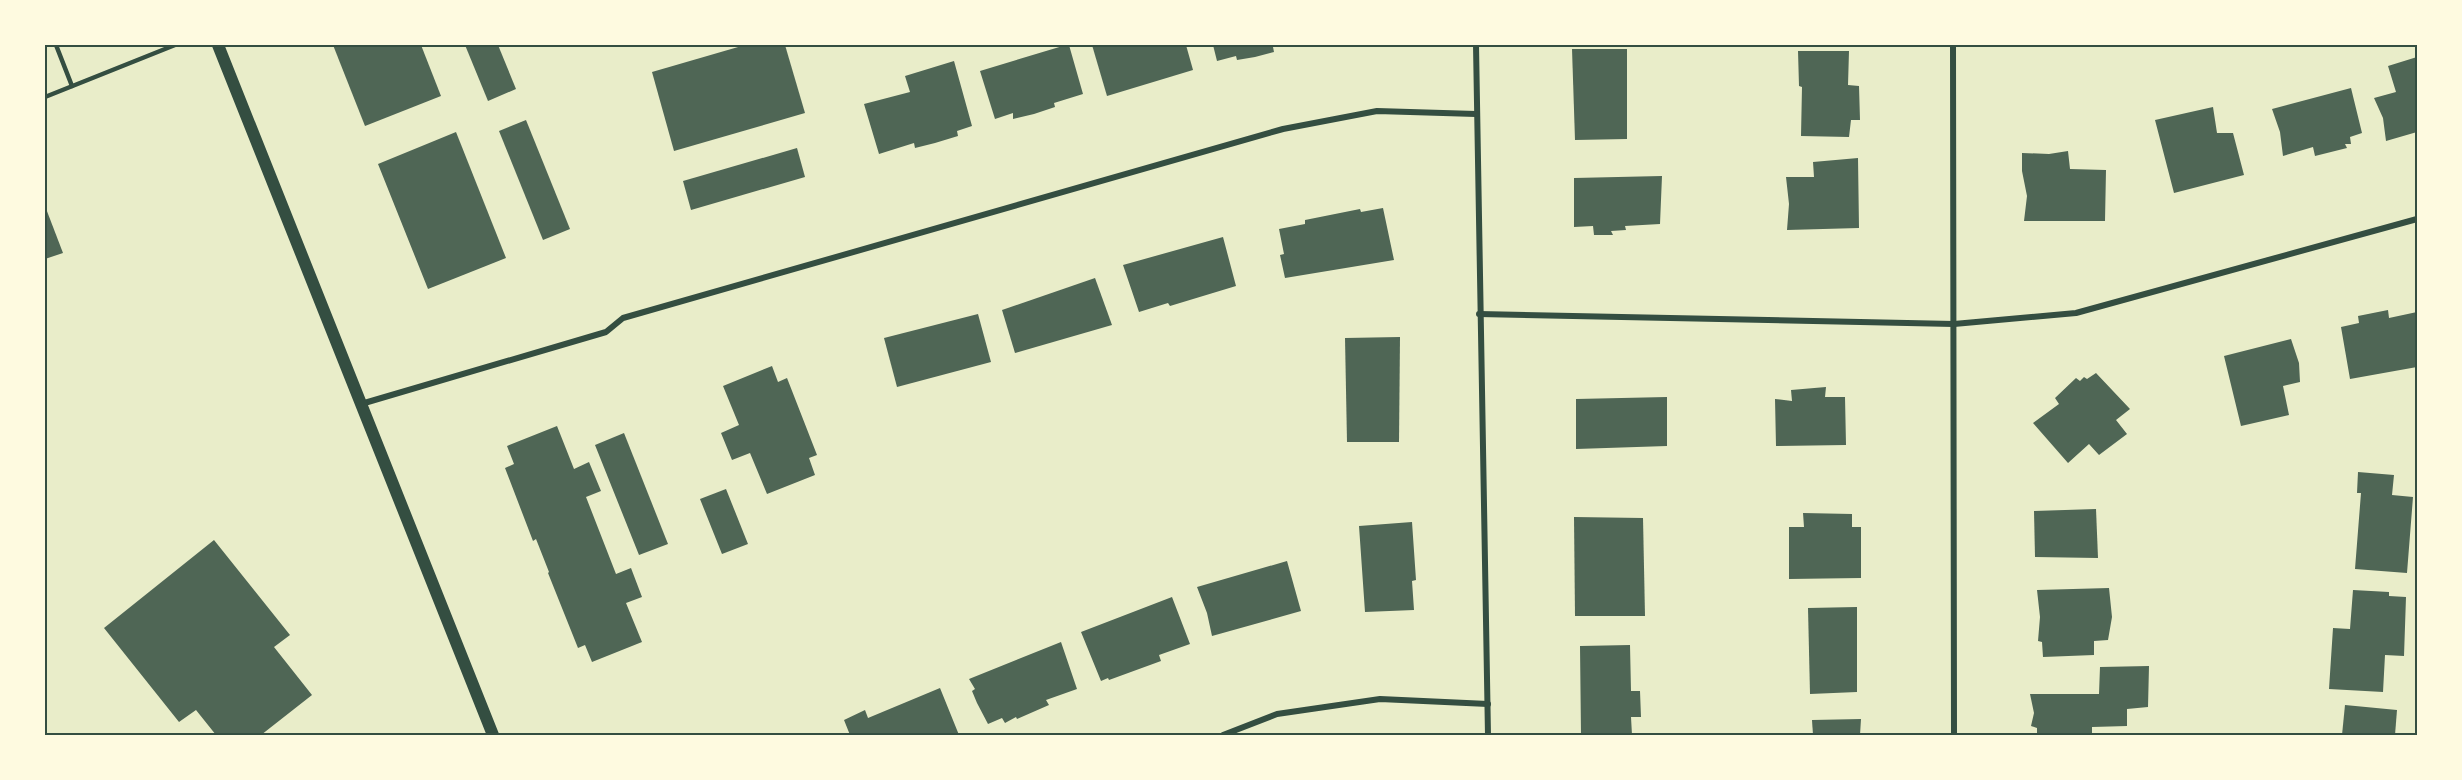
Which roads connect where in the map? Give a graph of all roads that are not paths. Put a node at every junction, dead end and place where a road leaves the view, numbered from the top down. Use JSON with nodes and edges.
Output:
{"nodes":[{"id":1,"x":56,"y":45,"type":"edge"},
{"id":2,"x":175,"y":45,"type":"edge"},
{"id":3,"x":218,"y":45,"type":"edge"},
{"id":4,"x":1476,"y":45,"type":"edge"},
{"id":5,"x":1953,"y":45,"type":"edge"},
{"id":6,"x":72,"y":86,"type":"junction"},
{"id":7,"x":45,"y":97,"type":"edge"},
{"id":8,"x":1476,"y":114,"type":"junction"},
{"id":9,"x":2417,"y":219,"type":"edge"},
{"id":10,"x":1479,"y":314,"type":"junction"},
{"id":11,"x":1954,"y":324,"type":"junction"},
{"id":12,"x":361,"y":404,"type":"junction"},
{"id":13,"x":1488,"y":704,"type":"junction"},
{"id":14,"x":493,"y":735,"type":"edge"},
{"id":15,"x":1223,"y":735,"type":"edge"},
{"id":16,"x":1488,"y":735,"type":"edge"},
{"id":17,"x":1954,"y":735,"type":"edge"}],
"edges":[{"from":1,"to":6,"type":"lane"},
{"from":2,"to":6,"type":"lane"},
{"from":3,"to":12,"type":"main road"},
{"from":4,"to":8,"type":"street"},
{"from":5,"to":11,"type":"street"},
{"from":6,"to":7,"type":"lane"},
{"from":8,"to":10,"type":"street"},
{"from":8,"to":12,"type":"street"},
{"from":9,"to":11,"type":"street"},
{"from":10,"to":11,"type":"street"},
{"from":10,"to":13,"type":"street"},
{"from":11,"to":17,"type":"street"},
{"from":12,"to":14,"type":"main road"},
{"from":13,"to":15,"type":"street"},
{"from":13,"to":16,"type":"street"}]}
